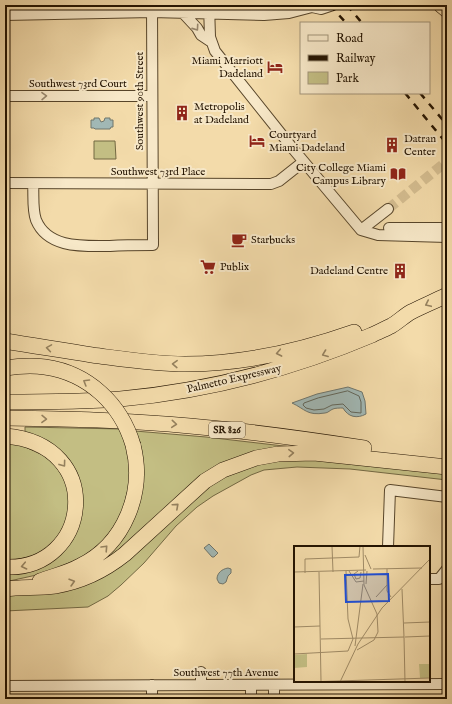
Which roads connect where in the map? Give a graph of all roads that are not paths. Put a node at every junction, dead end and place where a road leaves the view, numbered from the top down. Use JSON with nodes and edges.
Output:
{"nodes":[{"id":1,"x":333,"y":5,"type":"edge"},
{"id":2,"x":441,"y":5,"type":"edge"},
{"id":3,"x":313,"y":6,"type":"edge"},
{"id":4,"x":298,"y":8,"type":"edge"},
{"id":5,"x":50,"y":9,"type":"edge"},
{"id":6,"x":152,"y":9,"type":"edge"},
{"id":7,"x":209,"y":10,"type":"edge"},
{"id":8,"x":447,"y":10,"type":"edge"},
{"id":9,"x":183,"y":12,"type":"junction"},
{"id":10,"x":5,"y":15,"type":"edge"},
{"id":11,"x":210,"y":41,"type":"junction"},
{"id":12,"x":5,"y":96,"type":"edge"},
{"id":13,"x":152,"y":96,"type":"junction"},
{"id":14,"x":303,"y":162,"type":"junction"},
{"id":15,"x":5,"y":183,"type":"edge"},
{"id":16,"x":34,"y":184,"type":"junction"},
{"id":17,"x":153,"y":184,"type":"junction"},
{"id":18,"x":388,"y":209,"type":"tunnel mouth"},
{"id":19,"x":447,"y":228,"type":"edge"},
{"id":20,"x":361,"y":230,"type":"junction"},
{"id":21,"x":447,"y":237,"type":"edge"},
{"id":22,"x":447,"y":295,"type":"edge"},
{"id":23,"x":410,"y":313,"type":"junction"},
{"id":24,"x":5,"y":341,"type":"edge"},
{"id":25,"x":5,"y":368,"type":"edge"},
{"id":26,"x":5,"y":402,"type":"edge"},
{"id":27,"x":5,"y":418,"type":"edge"},
{"id":28,"x":5,"y":436,"type":"edge"},
{"id":29,"x":447,"y":459,"type":"edge"},
{"id":30,"x":447,"y":467,"type":"edge"},
{"id":31,"x":447,"y":497,"type":"edge"},
{"id":32,"x":388,"y":546,"type":"edge"},
{"id":33,"x":5,"y":567,"type":"edge"},
{"id":34,"x":447,"y":569,"type":"edge"},
{"id":35,"x":430,"y":579,"type":"edge"},
{"id":36,"x":12,"y":588,"type":"edge"},
{"id":37,"x":201,"y":672,"type":"dead end"},
{"id":38,"x":306,"y":683,"type":"edge"},
{"id":39,"x":388,"y":683,"type":"edge"},
{"id":40,"x":447,"y":684,"type":"edge"},
{"id":41,"x":152,"y":685,"type":"junction"},
{"id":42,"x":201,"y":685,"type":"junction"},
{"id":43,"x":251,"y":685,"type":"junction"},
{"id":44,"x":274,"y":685,"type":"junction"},
{"id":45,"x":5,"y":686,"type":"edge"},
{"id":46,"x":152,"y":699,"type":"edge"},
{"id":47,"x":251,"y":699,"type":"edge"},
{"id":48,"x":274,"y":699,"type":"edge"}],
"edges":[{"from":1,"to":3,"type":"street"},
{"from":2,"to":8,"type":"highway"},
{"from":3,"to":4,"type":"street"},
{"from":4,"to":7,"type":"street"},
{"from":5,"to":6,"type":"street"},
{"from":5,"to":10,"type":"street"},
{"from":6,"to":9,"type":"street"},
{"from":6,"to":13,"type":"street","name":"Southwest 90th Street"},
{"from":7,"to":9,"type":"street"},
{"from":7,"to":11,"type":"street"},
{"from":9,"to":11,"type":"street","one_way":true},
{"from":11,"to":14,"type":"street"},
{"from":12,"to":13,"type":"street","name":"Southwest 73rd Court","one_way":true},
{"from":13,"to":17,"type":"street","name":"Southwest 90th Street"},
{"from":14,"to":17,"type":"street","name":"Southwest 73rd Place"},
{"from":14,"to":20,"type":"street"},
{"from":15,"to":16,"type":"street","name":"Southwest 73rd Place"},
{"from":16,"to":17,"type":"street","name":"Southwest 73rd Place"},
{"from":16,"to":17,"type":"street","name":"Southwest 90th Street"},
{"from":18,"to":20,"type":"street"},
{"from":19,"to":20,"type":"street"},
{"from":20,"to":21,"type":"street"},
{"from":22,"to":23,"type":"highway","name":"Palmetto Expressway","one_way":true},
{"from":23,"to":24,"type":"highway","one_way":true},
{"from":23,"to":26,"type":"highway","name":"Palmetto Expressway","one_way":true},
{"from":36,"to":25,"type":"highway","one_way":true,"bridge":true},
{"from":27,"to":29,"type":"highway","number":"SR 826","one_way":true},
{"from":28,"to":33,"type":"highway","one_way":true},
{"from":36,"to":30,"type":"highway","one_way":true},
{"from":31,"to":32,"type":"street"},
{"from":34,"to":35,"type":"street"},
{"from":37,"to":42,"type":"street"},
{"from":38,"to":39,"type":"street","name":"Southwest 77th Avenue"},
{"from":38,"to":44,"type":"street","name":"Southwest 77th Avenue"},
{"from":39,"to":40,"type":"street","name":"Southwest 77th Avenue"},
{"from":41,"to":42,"type":"street","name":"Southwest 77th Avenue"},
{"from":41,"to":45,"type":"street","name":"Southwest 77th Avenue"},
{"from":41,"to":46,"type":"street"},
{"from":42,"to":43,"type":"street","name":"Southwest 77th Avenue"},
{"from":43,"to":44,"type":"street","name":"Southwest 77th Avenue"},
{"from":43,"to":47,"type":"street"},
{"from":44,"to":48,"type":"street"}]}
